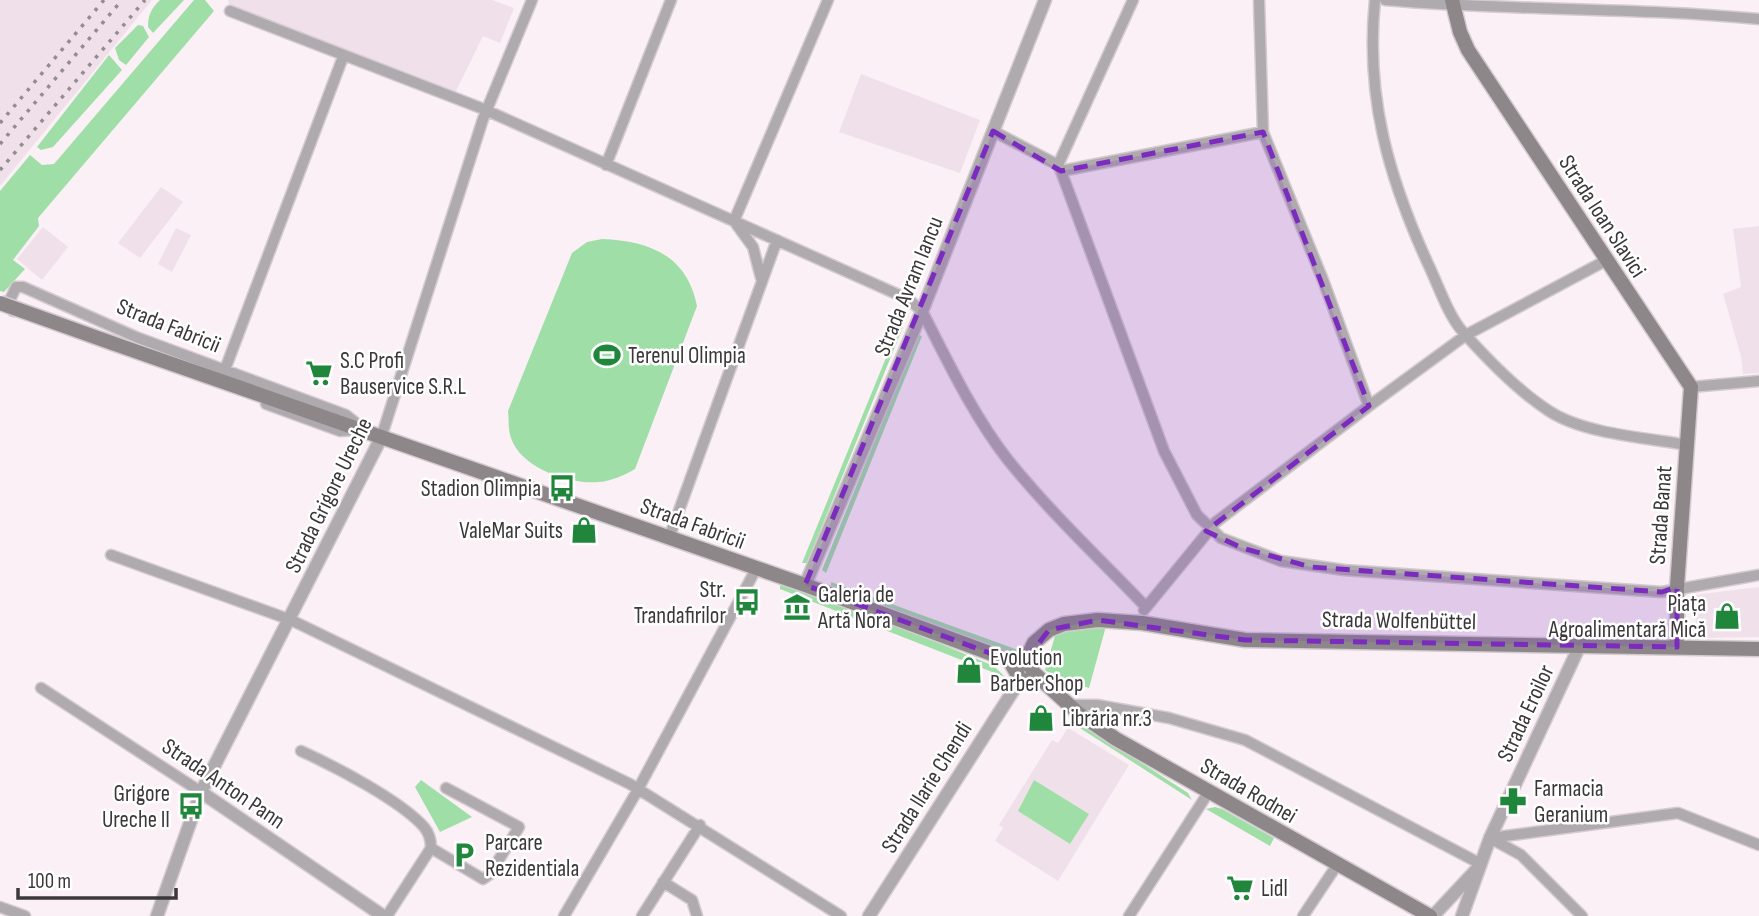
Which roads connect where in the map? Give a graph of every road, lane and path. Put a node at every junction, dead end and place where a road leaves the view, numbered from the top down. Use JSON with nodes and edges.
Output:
{"nodes":[{"id":1,"x":532,"y":0,"type":"edge"},
{"id":2,"x":671,"y":0,"type":"edge"},
{"id":3,"x":828,"y":0,"type":"edge"},
{"id":4,"x":1045,"y":0,"type":"edge"},
{"id":5,"x":1133,"y":0,"type":"edge"},
{"id":6,"x":1259,"y":0,"type":"edge"},
{"id":7,"x":1376,"y":0,"type":"edge"},
{"id":8,"x":1385,"y":0,"type":"edge"},
{"id":9,"x":1453,"y":3,"type":"edge"},
{"id":10,"x":230,"y":11,"type":"dead end"},
{"id":11,"x":1759,"y":19,"type":"edge"},
{"id":12,"x":343,"y":57,"type":"junction"},
{"id":13,"x":487,"y":111,"type":"junction"},
{"id":14,"x":993,"y":131,"type":"junction"},
{"id":15,"x":1263,"y":132,"type":"junction"},
{"id":16,"x":606,"y":165,"type":"junction"},
{"id":17,"x":1059,"y":168,"type":"junction"},
{"id":18,"x":734,"y":221,"type":"junction"},
{"id":19,"x":777,"y":240,"type":"junction"},
{"id":20,"x":1605,"y":261,"type":"junction"},
{"id":21,"x":761,"y":278,"type":"junction"},
{"id":22,"x":0,"y":303,"type":"edge"},
{"id":23,"x":0,"y":308,"type":"edge"},
{"id":24,"x":922,"y":311,"type":"junction"},
{"id":25,"x":14,"y":314,"type":"junction"},
{"id":26,"x":1466,"y":335,"type":"junction"},
{"id":27,"x":224,"y":372,"type":"junction"},
{"id":28,"x":1759,"y":381,"type":"edge"},
{"id":29,"x":1691,"y":387,"type":"junction"},
{"id":30,"x":1369,"y":407,"type":"junction"},
{"id":31,"x":363,"y":429,"type":"junction"},
{"id":32,"x":382,"y":438,"type":"junction"},
{"id":33,"x":1688,"y":445,"type":"junction"},
{"id":34,"x":1210,"y":528,"type":"junction"},
{"id":35,"x":669,"y":538,"type":"junction"},
{"id":36,"x":111,"y":555,"type":"dead end"},
{"id":37,"x":756,"y":569,"type":"junction"},
{"id":38,"x":1759,"y":575,"type":"edge"},
{"id":39,"x":805,"y":585,"type":"junction"},
{"id":40,"x":1678,"y":587,"type":"junction"},
{"id":41,"x":1145,"y":606,"type":"junction"},
{"id":42,"x":291,"y":620,"type":"junction"},
{"id":43,"x":1142,"y":623,"type":"junction"},
{"id":44,"x":1580,"y":645,"type":"junction"},
{"id":45,"x":1677,"y":647,"type":"junction"},
{"id":46,"x":1759,"y":649,"type":"edge"},
{"id":47,"x":1024,"y":670,"type":"junction"},
{"id":48,"x":41,"y":688,"type":"dead end"},
{"id":49,"x":1070,"y":705,"type":"junction"},
{"id":50,"x":301,"y":751,"type":"dead end"},
{"id":51,"x":446,"y":788,"type":"dead end"},
{"id":52,"x":639,"y":788,"type":"junction"},
{"id":53,"x":201,"y":792,"type":"junction"},
{"id":54,"x":1208,"y":793,"type":"junction"},
{"id":55,"x":699,"y":825,"type":"junction"},
{"id":56,"x":1489,"y":838,"type":"junction"},
{"id":57,"x":1759,"y":845,"type":"edge"},
{"id":58,"x":431,"y":848,"type":"junction"},
{"id":59,"x":1337,"y":865,"type":"junction"},
{"id":60,"x":1478,"y":867,"type":"junction"},
{"id":61,"x":663,"y":882,"type":"junction"},
{"id":62,"x":0,"y":907,"type":"edge"},
{"id":63,"x":25,"y":916,"type":"edge"},
{"id":64,"x":157,"y":916,"type":"edge"},
{"id":65,"x":385,"y":916,"type":"edge"},
{"id":66,"x":564,"y":916,"type":"edge"},
{"id":67,"x":642,"y":916,"type":"edge"},
{"id":68,"x":697,"y":916,"type":"edge"},
{"id":69,"x":841,"y":916,"type":"edge"},
{"id":70,"x":870,"y":916,"type":"edge"},
{"id":71,"x":1129,"y":916,"type":"edge"},
{"id":72,"x":1303,"y":916,"type":"edge"},
{"id":73,"x":1432,"y":916,"type":"edge"},
{"id":74,"x":1462,"y":916,"type":"edge"},
{"id":75,"x":1582,"y":916,"type":"edge"}],
"edges":[{"from":1,"to":13,"type":"street","name":"Strada Grigore Ureche"},
{"from":2,"to":16,"type":"street"},
{"from":3,"to":18,"type":"street"},
{"from":4,"to":14,"type":"street","name":"Strada Avram Iancu"},
{"from":5,"to":17,"type":"street"},
{"from":6,"to":15,"type":"street"},
{"from":7,"to":26,"type":"street"},
{"from":8,"to":9,"type":"street"},
{"from":9,"to":11,"type":"street"},
{"from":9,"to":20,"type":"main road","name":"Strada Ioan Slavici"},
{"from":10,"to":12,"type":"street"},
{"from":12,"to":13,"type":"street"},
{"from":12,"to":27,"type":"street"},
{"from":13,"to":16,"type":"street"},
{"from":13,"to":32,"type":"street","name":"Strada Grigore Ureche"},
{"from":14,"to":17,"type":"street"},
{"from":14,"to":24,"type":"street","name":"Strada Avram Iancu"},
{"from":15,"to":17,"type":"street"},
{"from":15,"to":30,"type":"street"},
{"from":16,"to":18,"type":"street"},
{"from":17,"to":34,"type":"street"},
{"from":18,"to":19,"type":"street"},
{"from":18,"to":21,"type":"street"},
{"from":19,"to":21,"type":"street"},
{"from":19,"to":24,"type":"street"},
{"from":20,"to":26,"type":"street"},
{"from":20,"to":29,"type":"main road","name":"Strada Ioan Slavici"},
{"from":21,"to":35,"type":"street"},
{"from":22,"to":31,"type":"main road","name":"Strada Fabricii","bridge":true},
{"from":23,"to":25,"type":"street"},
{"from":24,"to":39,"type":"street","name":"Strada Avram Iancu"},
{"from":24,"to":41,"type":"street"},
{"from":25,"to":27,"type":"street","name":"Strada Fabricii"},
{"from":25,"to":31,"type":"street","name":"Strada Fabricii"},
{"from":26,"to":30,"type":"street"},
{"from":26,"to":33,"type":"street"},
{"from":27,"to":31,"type":"street","name":"Strada Fabricii"},
{"from":28,"to":29,"type":"street"},
{"from":29,"to":33,"type":"main road","name":"Strada Banat"},
{"from":30,"to":34,"type":"street"},
{"from":31,"to":32,"type":"main road","name":"Strada Fabricii"},
{"from":32,"to":35,"type":"main road","name":"Strada Fabricii"},
{"from":32,"to":42,"type":"street","name":"Strada Grigore Ureche"},
{"from":33,"to":40,"type":"main road","name":"Strada Banat"},
{"from":34,"to":40,"type":"street"},
{"from":34,"to":41,"type":"street"},
{"from":35,"to":37,"type":"main road","name":"Strada Fabricii"},
{"from":36,"to":42,"type":"street"},
{"from":37,"to":39,"type":"main road","name":"Strada Fabricii"},
{"from":37,"to":52,"type":"street"},
{"from":38,"to":40,"type":"street"},
{"from":39,"to":47,"type":"main road","name":"Strada Fabricii"},
{"from":40,"to":45,"type":"main road","name":"Strada Banat"},
{"from":41,"to":43,"type":"street"},
{"from":42,"to":52,"type":"street"},
{"from":42,"to":53,"type":"street","name":"Strada Grigore Ureche"},
{"from":43,"to":44,"type":"main road","name":"Strada Wolfenbüttel"},
{"from":43,"to":47,"type":"main road","name":"Strada Wolfenbüttel"},
{"from":44,"to":45,"type":"main road","name":"Strada Wolfenbüttel"},
{"from":44,"to":56,"type":"street","name":"Strada Eroilor"},
{"from":45,"to":46,"type":"main road","name":"Strada Wolfenbüttel"},
{"from":47,"to":49,"type":"main road","name":"Strada Rodnei"},
{"from":47,"to":70,"type":"street","name":"Strada Ilarie Chendi"},
{"from":48,"to":53,"type":"street","name":"Strada Anton Pann"},
{"from":49,"to":54,"type":"main road","name":"Strada Rodnei"},
{"from":49,"to":60,"type":"street"},
{"from":50,"to":58,"type":"street"},
{"from":51,"to":58,"type":"street"},
{"from":52,"to":55,"type":"street"},
{"from":52,"to":66,"type":"street"},
{"from":53,"to":64,"type":"street","name":"Strada Grigore Ureche"},
{"from":53,"to":65,"type":"street","name":"Strada Anton Pann"},
{"from":54,"to":59,"type":"main road","name":"Strada Rodnei"},
{"from":54,"to":71,"type":"street"},
{"from":55,"to":61,"type":"street"},
{"from":55,"to":69,"type":"street"},
{"from":56,"to":57,"type":"street"},
{"from":56,"to":60,"type":"street","name":"Strada Eroilor"},
{"from":56,"to":75,"type":"street"},
{"from":58,"to":65,"type":"street"},
{"from":59,"to":72,"type":"street"},
{"from":59,"to":73,"type":"main road","name":"Strada Rodnei"},
{"from":60,"to":73,"type":"street"},
{"from":60,"to":74,"type":"street","name":"Strada Eroilor"},
{"from":61,"to":67,"type":"street"},
{"from":61,"to":68,"type":"street"},
{"from":62,"to":63,"type":"street"}]}
